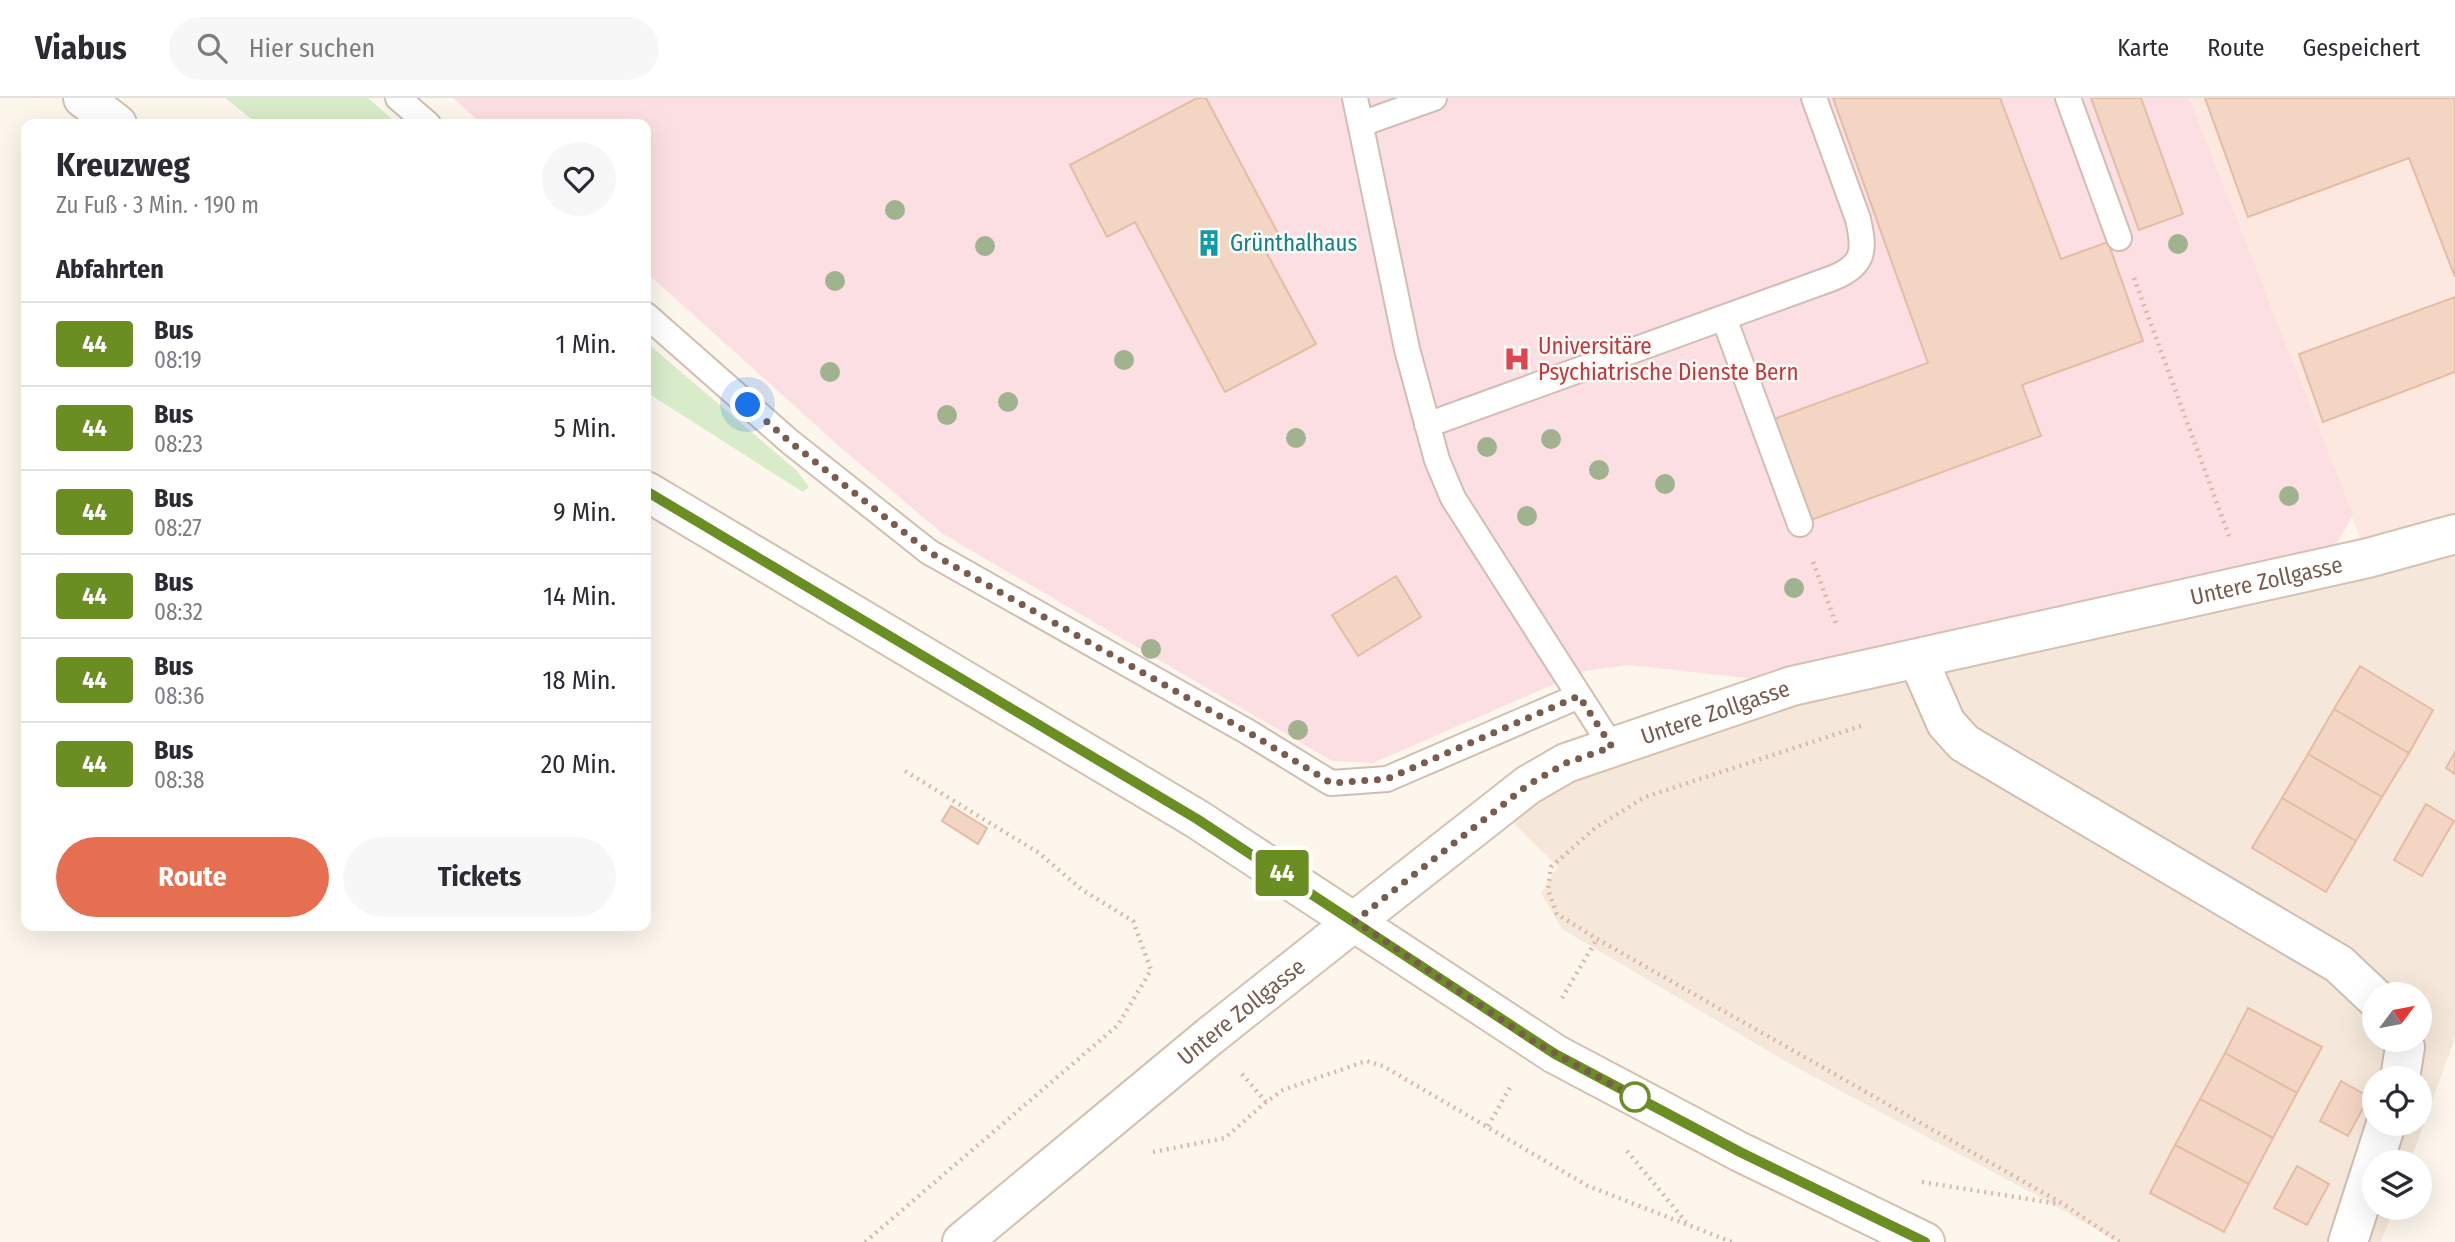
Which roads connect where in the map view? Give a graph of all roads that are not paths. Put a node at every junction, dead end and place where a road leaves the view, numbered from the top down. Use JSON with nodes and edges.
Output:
{"nodes":[{"id":1,"x":83,"y":98,"type":"edge"},
{"id":2,"x":398,"y":98,"type":"edge"},
{"id":3,"x":1355,"y":98,"type":"edge"},
{"id":4,"x":1434,"y":98,"type":"edge"},
{"id":5,"x":1814,"y":98,"type":"edge"},
{"id":6,"x":2068,"y":98,"type":"edge"},
{"id":7,"x":110,"y":119,"type":"edge"},
{"id":8,"x":422,"y":119,"type":"edge"},
{"id":9,"x":1361,"y":124,"type":"junction"},
{"id":10,"x":2119,"y":238,"type":"road end"},
{"id":11,"x":1724,"y":318,"type":"junction"},
{"id":12,"x":651,"y":319,"type":"edge"},
{"id":13,"x":1427,"y":425,"type":"junction"},
{"id":14,"x":651,"y":494,"type":"edge"},
{"id":15,"x":1800,"y":524,"type":"road end"},
{"id":16,"x":2455,"y":534,"type":"edge"},
{"id":17,"x":1917,"y":659,"type":"junction"},
{"id":18,"x":1579,"y":696,"type":"junction"},
{"id":19,"x":1612,"y":747,"type":"junction"},
{"id":20,"x":1355,"y":921,"type":"junction"},
{"id":21,"x":2362,"y":986,"type":"edge"},
{"id":22,"x":2382,"y":1136,"type":"edge"},
{"id":23,"x":962,"y":1242,"type":"edge"},
{"id":24,"x":1925,"y":1242,"type":"edge"},
{"id":25,"x":2348,"y":1242,"type":"edge"}],
"edges":[{"from":1,"to":7,"type":"street"},
{"from":2,"to":8,"type":"lane"},
{"from":3,"to":9,"type":"lane"},
{"from":4,"to":9,"type":"lane"},
{"from":5,"to":11,"type":"lane"},
{"from":6,"to":10,"type":"lane"},
{"from":9,"to":13,"type":"lane"},
{"from":11,"to":13,"type":"lane"},
{"from":11,"to":15,"type":"lane"},
{"from":12,"to":18,"type":"lane"},
{"from":13,"to":18,"type":"lane"},
{"from":14,"to":20,"type":"street"},
{"from":16,"to":17,"type":"street","name":"Untere Zollgasse"},
{"from":17,"to":19,"type":"street","name":"Untere Zollgasse"},
{"from":17,"to":21,"type":"street"},
{"from":18,"to":19,"type":"lane"},
{"from":19,"to":20,"type":"street","name":"Untere Zollgasse"},
{"from":20,"to":23,"type":"street","name":"Untere Zollgasse"},
{"from":20,"to":24,"type":"street"},
{"from":22,"to":25,"type":"street"}]}
